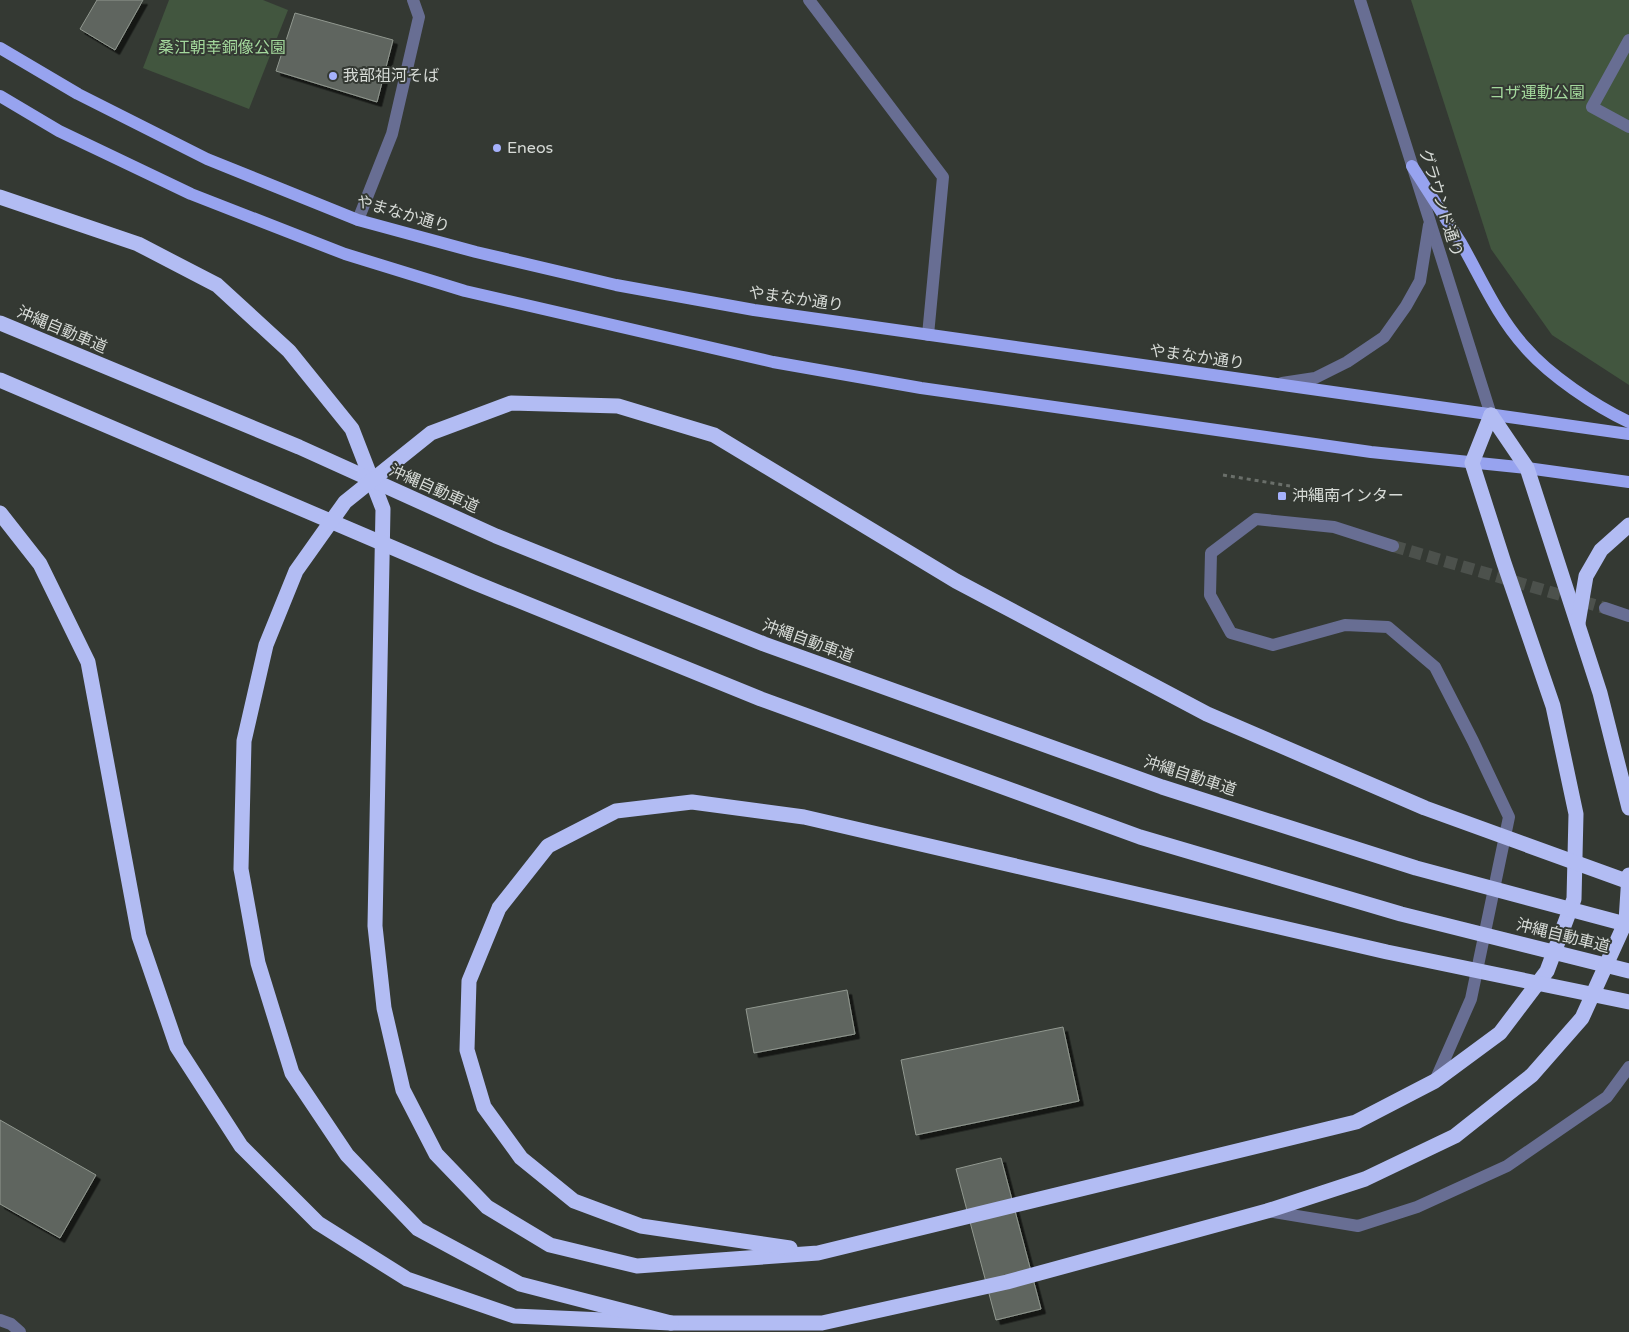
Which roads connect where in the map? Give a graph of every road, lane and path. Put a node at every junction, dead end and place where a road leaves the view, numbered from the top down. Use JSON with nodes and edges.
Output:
{"nodes":[{"id":1,"x":413,"y":0,"type":"edge"},
{"id":2,"x":809,"y":0,"type":"edge"},
{"id":3,"x":1360,"y":0,"type":"edge"},
{"id":4,"x":1629,"y":40,"type":"edge"},
{"id":5,"x":0,"y":48,"type":"edge"},
{"id":6,"x":0,"y":96,"type":"edge"},
{"id":7,"x":1629,"y":127,"type":"edge"},
{"id":8,"x":1412,"y":166,"type":"junction"},
{"id":9,"x":0,"y":197,"type":"edge"},
{"id":10,"x":358,"y":220,"type":"junction"},
{"id":11,"x":1429,"y":221,"type":"junction"},
{"id":12,"x":0,"y":323,"type":"edge"},
{"id":13,"x":928,"y":335,"type":"junction"},
{"id":14,"x":0,"y":380,"type":"edge"},
{"id":15,"x":1274,"y":385,"type":"junction"},
{"id":16,"x":1491,"y":415,"type":"junction"},
{"id":17,"x":1629,"y":422,"type":"edge"},
{"id":18,"x":1629,"y":434,"type":"edge"},
{"id":19,"x":1472,"y":463,"type":"junction"},
{"id":20,"x":1527,"y":468,"type":"junction"},
{"id":21,"x":1223,"y":475,"type":"dead end"},
{"id":22,"x":1629,"y":482,"type":"edge"},
{"id":23,"x":1290,"y":486,"type":"dead end"},
{"id":24,"x":0,"y":514,"type":"edge"},
{"id":25,"x":1629,"y":525,"type":"edge"},
{"id":26,"x":1393,"y":546,"type":"tunnel mouth"},
{"id":27,"x":1605,"y":608,"type":"tunnel mouth"},
{"id":28,"x":1629,"y":616,"type":"edge"},
{"id":29,"x":1578,"y":627,"type":"junction"},
{"id":30,"x":1629,"y":808,"type":"edge"},
{"id":31,"x":1629,"y":875,"type":"edge"},
{"id":32,"x":1629,"y":882,"type":"edge"},
{"id":33,"x":1629,"y":925,"type":"edge"},
{"id":34,"x":1629,"y":971,"type":"edge"},
{"id":35,"x":1629,"y":1002,"type":"edge"},
{"id":36,"x":1629,"y":1067,"type":"edge"},
{"id":37,"x":1435,"y":1082,"type":"junction"},
{"id":38,"x":1267,"y":1211,"type":"junction"},
{"id":39,"x":818,"y":1253,"type":"junction"},
{"id":40,"x":0,"y":1320,"type":"edge"},
{"id":41,"x":671,"y":1324,"type":"junction"},
{"id":42,"x":20,"y":1332,"type":"edge"}],
"edges":[{"from":1,"to":10,"type":"street"},
{"from":2,"to":13,"type":"street"},
{"from":3,"to":8,"type":"street","name":"グラウンド通り"},
{"from":4,"to":7,"type":"street"},
{"from":5,"to":10,"type":"main road","name":"やまなか通り"},
{"from":6,"to":19,"type":"main road"},
{"from":8,"to":11,"type":"street","name":"グラウンド通り"},
{"from":8,"to":17,"type":"main road"},
{"from":9,"to":39,"type":"highway"},
{"from":10,"to":13,"type":"main road","name":"やまなか通り"},
{"from":11,"to":15,"type":"street"},
{"from":11,"to":16,"type":"street","name":"グラウンド通り"},
{"from":12,"to":33,"type":"highway","name":"沖縄自動車道"},
{"from":13,"to":15,"type":"main road","name":"やまなか通り"},
{"from":14,"to":34,"type":"highway","name":"沖縄自動車道"},
{"from":15,"to":16,"type":"main road","name":"やまなか通り"},
{"from":16,"to":18,"type":"main road","name":"やまなか通り"},
{"from":16,"to":19,"type":"highway"},
{"from":16,"to":20,"type":"highway"},
{"from":19,"to":20,"type":"main road"},
{"from":19,"to":37,"type":"highway"},
{"from":20,"to":22,"type":"main road"},
{"from":20,"to":29,"type":"highway"},
{"from":21,"to":23,"type":"path"},
{"from":24,"to":41,"type":"highway"},
{"from":25,"to":29,"type":"highway"},
{"from":26,"to":37,"type":"street"},
{"from":27,"to":28,"type":"street"},
{"from":29,"to":30,"type":"highway"},
{"from":31,"to":38,"type":"highway"},
{"from":32,"to":41,"type":"highway"},
{"from":35,"to":39,"type":"highway"},
{"from":36,"to":38,"type":"street"},
{"from":37,"to":39,"type":"highway"},
{"from":38,"to":41,"type":"highway"},
{"from":40,"to":42,"type":"street"}]}
